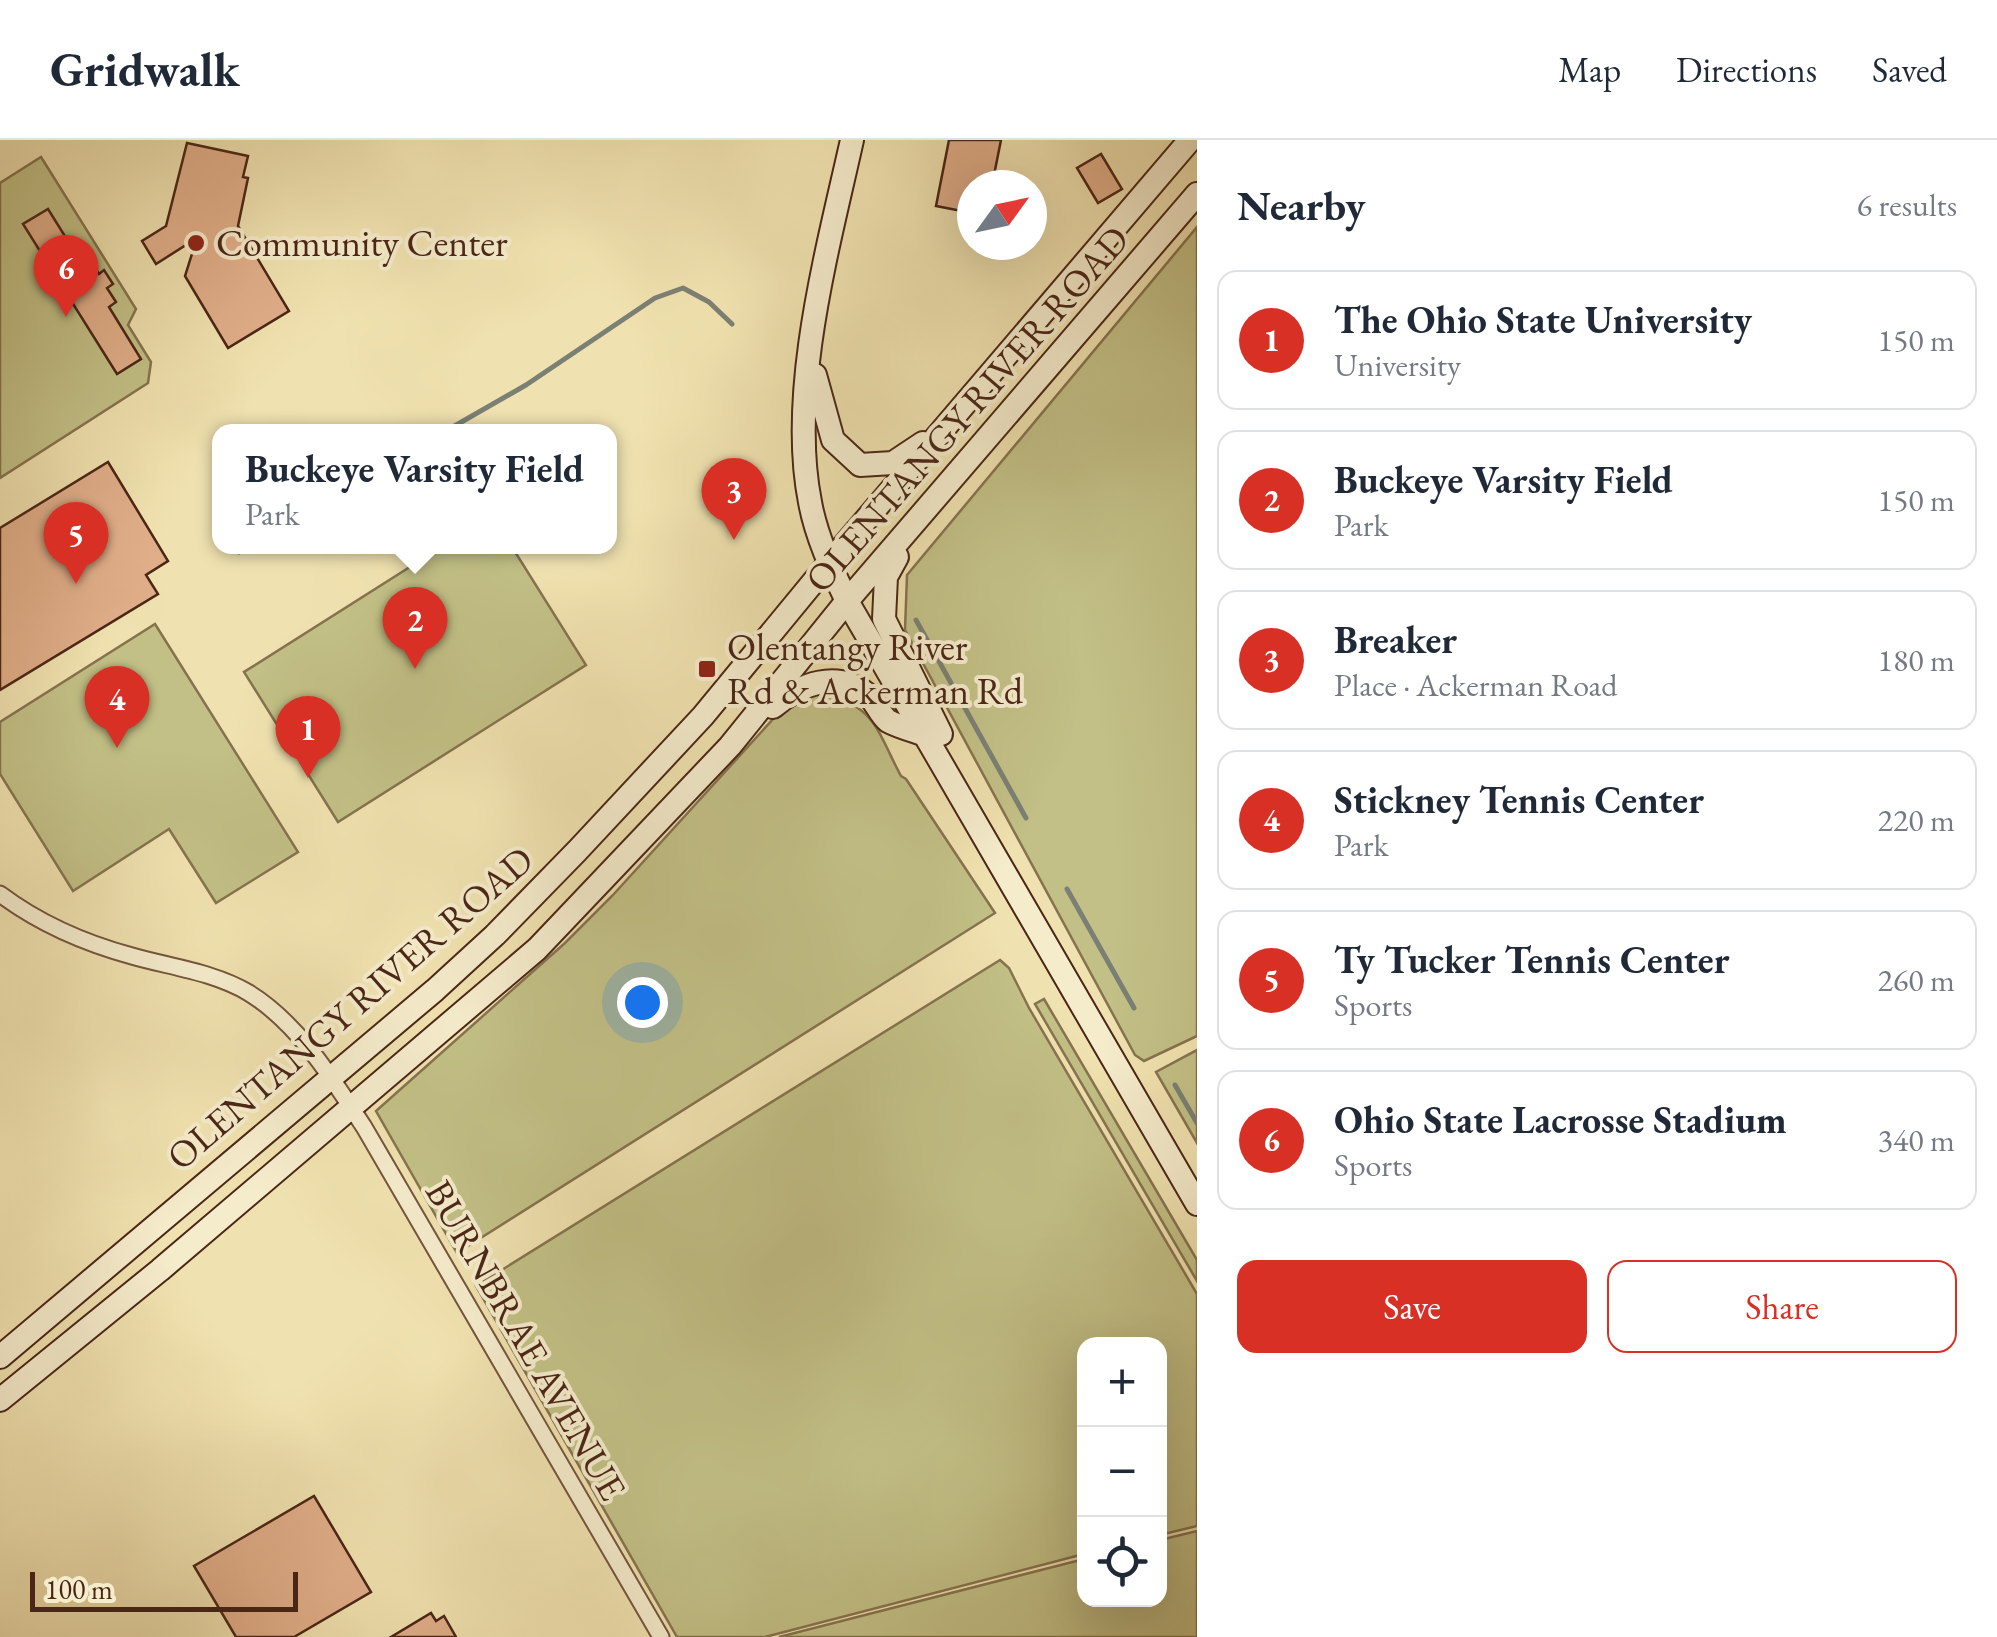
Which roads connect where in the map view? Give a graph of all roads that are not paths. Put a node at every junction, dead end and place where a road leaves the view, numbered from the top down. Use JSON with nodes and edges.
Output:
{"nodes":[{"id":1,"x":852,"y":140,"type":"edge"},
{"id":2,"x":1190,"y":140,"type":"edge"},
{"id":3,"x":1197,"y":194,"type":"edge"},
{"id":4,"x":810,"y":351,"type":"junction"},
{"id":5,"x":953,"y":420,"type":"junction"},
{"id":6,"x":911,"y":528,"type":"junction"},
{"id":7,"x":829,"y":563,"type":"junction"},
{"id":8,"x":847,"y":601,"type":"junction"},
{"id":9,"x":926,"y":735,"type":"junction"},
{"id":10,"x":730,"y":746,"type":"junction"},
{"id":11,"x":959,"y":794,"type":"junction"},
{"id":12,"x":0,"y":894,"type":"edge"},
{"id":13,"x":331,"y":1078,"type":"junction"},
{"id":14,"x":351,"y":1108,"type":"junction"},
{"id":15,"x":1197,"y":1204,"type":"edge"},
{"id":16,"x":0,"y":1358,"type":"edge"},
{"id":17,"x":0,"y":1400,"type":"edge"},
{"id":18,"x":661,"y":1637,"type":"edge"}],
"edges":[{"from":1,"to":4,"type":"main road"},
{"from":2,"to":5,"type":"main road","name":"OLENTANGY RIVER ROAD"},
{"from":3,"to":6,"type":"main road","name":"OLENTANGY RIVER ROAD"},
{"from":4,"to":5,"type":"main road"},
{"from":4,"to":7,"type":"main road"},
{"from":5,"to":7,"type":"main road","name":"OLENTANGY RIVER ROAD"},
{"from":6,"to":8,"type":"main road","name":"OLENTANGY RIVER ROAD"},
{"from":6,"to":11,"type":"main road"},
{"from":7,"to":8,"type":"main road"},
{"from":7,"to":13,"type":"main road","name":"OLENTANGY RIVER ROAD"},
{"from":8,"to":9,"type":"main road"},
{"from":8,"to":10,"type":"main road","name":"OLENTANGY RIVER ROAD"},
{"from":9,"to":10,"type":"main road"},
{"from":9,"to":11,"type":"main road"},
{"from":10,"to":14,"type":"main road","name":"OLENTANGY RIVER ROAD"},
{"from":11,"to":15,"type":"main road"},
{"from":12,"to":13,"type":"street","name":"BURNBRAE AVENUE"},
{"from":13,"to":14,"type":"street","name":"BURNBRAE AVENUE"},
{"from":13,"to":16,"type":"main road","name":"OLENTANGY RIVER ROAD"},
{"from":14,"to":17,"type":"main road","name":"OLENTANGY RIVER ROAD"},
{"from":14,"to":18,"type":"street","name":"BURNBRAE AVENUE"}]}
